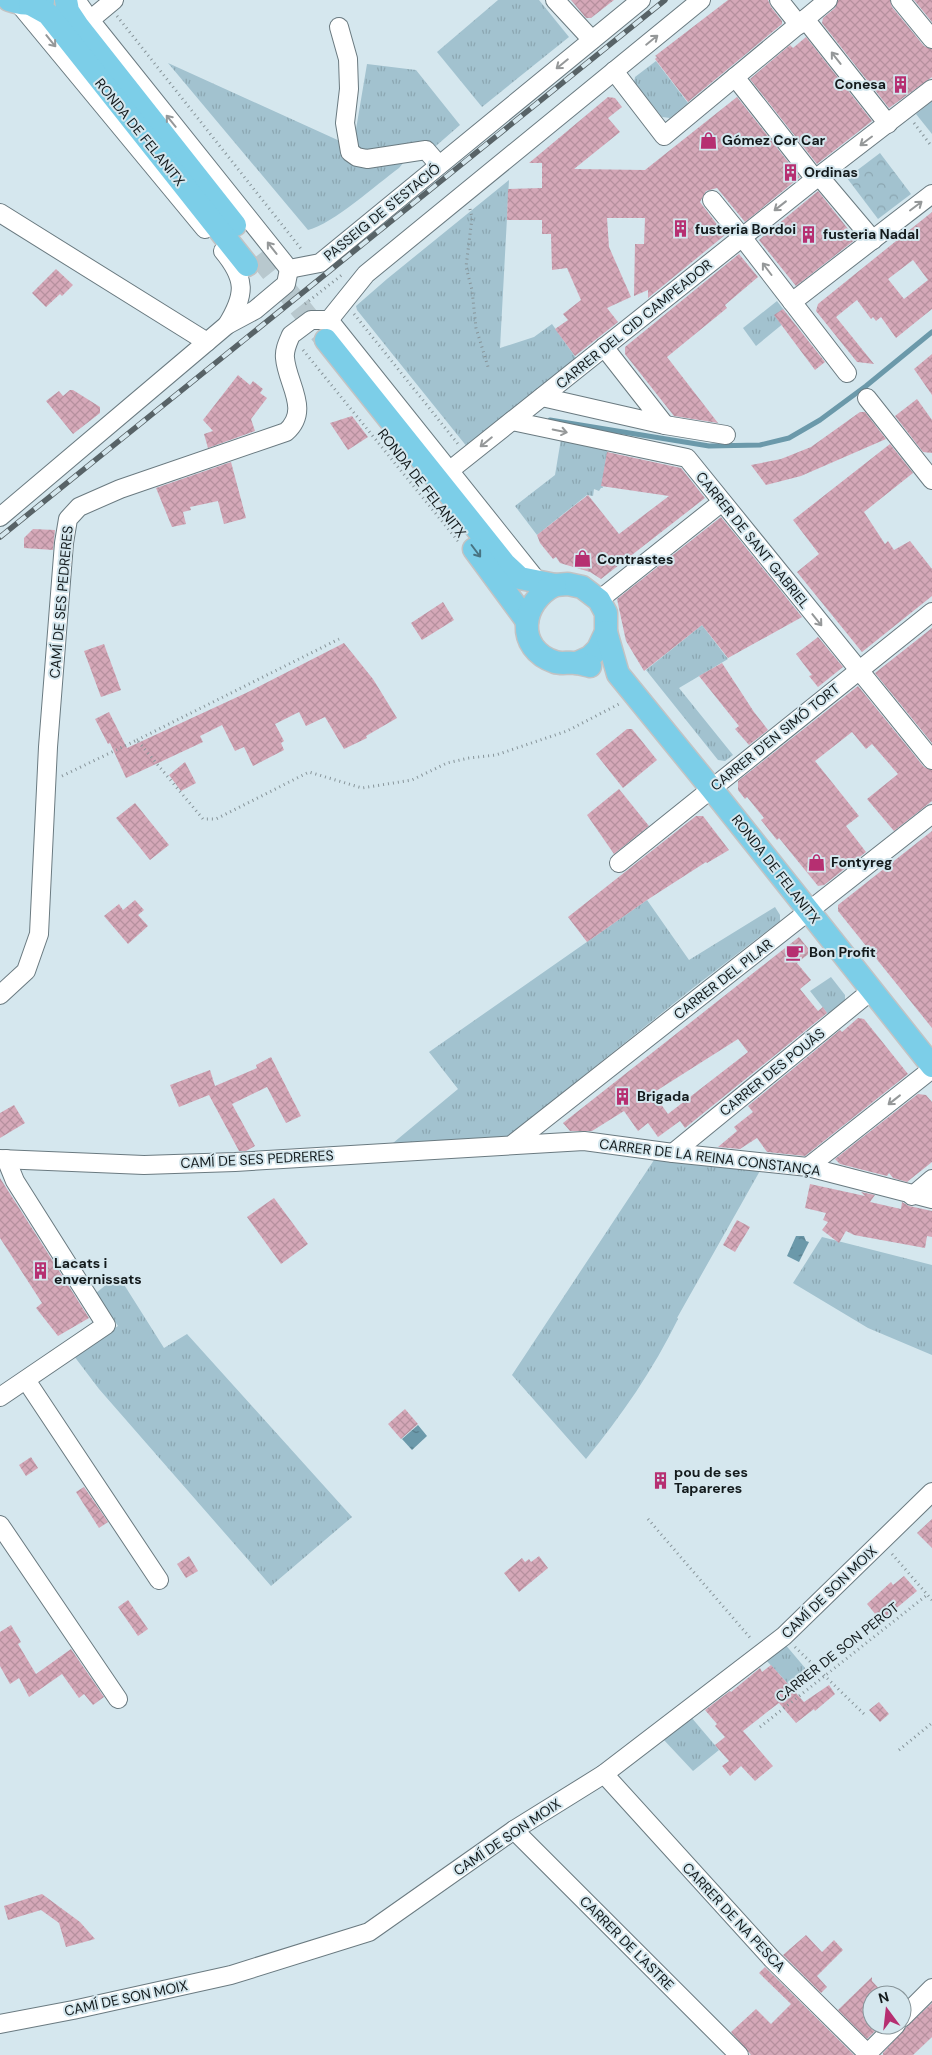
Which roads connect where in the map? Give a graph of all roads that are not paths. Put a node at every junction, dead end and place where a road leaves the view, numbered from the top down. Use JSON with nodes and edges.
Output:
{"nodes":[{"id":1,"x":66,"y":0,"type":"edge"},
{"id":2,"x":76,"y":0,"type":"edge"},
{"id":3,"x":555,"y":0,"type":"edge"},
{"id":4,"x":641,"y":0,"type":"edge"},
{"id":5,"x":701,"y":0,"type":"edge"},
{"id":6,"x":779,"y":0,"type":"edge"},
{"id":7,"x":828,"y":0,"type":"edge"},
{"id":8,"x":900,"y":0,"type":"edge"},
{"id":9,"x":26,"y":2,"type":"edge"},
{"id":10,"x":111,"y":3,"type":"edge"},
{"id":11,"x":90,"y":20,"type":"junction"},
{"id":12,"x":802,"y":22,"type":"junction"},
{"id":13,"x":339,"y":27,"type":"dead end"},
{"id":14,"x":932,"y":39,"type":"edge"},
{"id":15,"x":592,"y":40,"type":"junction"},
{"id":16,"x":614,"y":71,"type":"junction"},
{"id":17,"x":735,"y":78,"type":"junction"},
{"id":18,"x":932,"y":89,"type":"edge"},
{"id":19,"x":888,"y":124,"type":"junction"},
{"id":20,"x":439,"y":165,"type":"junction"},
{"id":21,"x":817,"y":178,"type":"junction"},
{"id":22,"x":932,"y":194,"type":"edge"},
{"id":23,"x":712,"y":200,"type":"dead end"},
{"id":24,"x":0,"y":213,"type":"edge"},
{"id":25,"x":742,"y":236,"type":"junction"},
{"id":26,"x":873,"y":240,"type":"junction"},
{"id":27,"x":289,"y":269,"type":"junction"},
{"id":28,"x":792,"y":302,"type":"junction"},
{"id":29,"x":228,"y":325,"type":"junction"},
{"id":30,"x":324,"y":336,"type":"junction"},
{"id":31,"x":207,"y":342,"type":"junction"},
{"id":32,"x":604,"y":348,"type":"junction"},
{"id":33,"x":847,"y":373,"type":"dead end"},
{"id":34,"x":542,"y":397,"type":"junction"},
{"id":35,"x":867,"y":398,"type":"dead end"},
{"id":36,"x":512,"y":421,"type":"junction"},
{"id":37,"x":665,"y":425,"type":"junction"},
{"id":38,"x":726,"y":435,"type":"dead end"},
{"id":39,"x":449,"y":472,"type":"junction"},
{"id":40,"x":930,"y":475,"type":"edge"},
{"id":41,"x":722,"y":502,"type":"junction"},
{"id":42,"x":0,"y":517,"type":"edge"},
{"id":43,"x":547,"y":584,"type":"junction"},
{"id":44,"x":599,"y":600,"type":"junction"},
{"id":45,"x":932,"y":612,"type":"edge"},
{"id":46,"x":527,"y":621,"type":"junction"},
{"id":47,"x":606,"y":632,"type":"junction"},
{"id":48,"x":577,"y":663,"type":"junction"},
{"id":49,"x":859,"y":671,"type":"junction"},
{"id":50,"x":618,"y":674,"type":"junction"},
{"id":51,"x":932,"y":760,"type":"edge"},
{"id":52,"x":712,"y":788,"type":"junction"},
{"id":53,"x":932,"y":814,"type":"edge"},
{"id":54,"x":619,"y":863,"type":"dead end"},
{"id":55,"x":810,"y":911,"type":"junction"},
{"id":56,"x":872,"y":992,"type":"junction"},
{"id":57,"x":0,"y":994,"type":"edge"},
{"id":58,"x":932,"y":1068,"type":"edge"},
{"id":59,"x":514,"y":1143,"type":"junction"},
{"id":60,"x":673,"y":1153,"type":"junction"},
{"id":61,"x":3,"y":1159,"type":"edge"},
{"id":62,"x":808,"y":1167,"type":"junction"},
{"id":63,"x":932,"y":1179,"type":"edge"},
{"id":64,"x":912,"y":1196,"type":"junction"},
{"id":65,"x":932,"y":1200,"type":"edge"},
{"id":66,"x":26,"y":1380,"type":"junction"},
{"id":67,"x":0,"y":1397,"type":"edge"},
{"id":68,"x":932,"y":1492,"type":"edge"},
{"id":69,"x":0,"y":1525,"type":"edge"},
{"id":70,"x":159,"y":1580,"type":"dead end"},
{"id":71,"x":118,"y":1698,"type":"dead end"},
{"id":72,"x":604,"y":1774,"type":"junction"},
{"id":73,"x":514,"y":1830,"type":"junction"},
{"id":74,"x":932,"y":1988,"type":"edge"},
{"id":75,"x":912,"y":2008,"type":"edge"},
{"id":76,"x":0,"y":2024,"type":"edge"},
{"id":77,"x":886,"y":2035,"type":"edge"},
{"id":78,"x":867,"y":2054,"type":"edge"},
{"id":79,"x":739,"y":2055,"type":"edge"}],
"edges":[{"from":1,"to":9,"type":"main road","name":"RONDA DE FELANITX"},
{"from":2,"to":11,"type":"street"},
{"from":3,"to":15,"type":"street"},
{"from":4,"to":15,"type":"street","name":"PASSEIG DE S'ESTACIÓ"},
{"from":16,"to":5,"type":"street","one_way":true},
{"from":6,"to":12,"type":"street"},
{"from":7,"to":12,"type":"street"},
{"from":8,"to":14,"type":"street"},
{"from":9,"to":29,"type":"street","one_way":true},
{"from":10,"to":11,"type":"street"},
{"from":27,"to":11,"type":"street","one_way":true},
{"from":12,"to":17,"type":"street"},
{"from":19,"to":12,"type":"street","one_way":true},
{"from":13,"to":20,"type":"street"},
{"from":15,"to":20,"type":"street","name":"PASSEIG DE S'ESTACIÓ","one_way":true},
{"from":16,"to":17,"type":"street"},
{"from":16,"to":30,"type":"street"},
{"from":17,"to":21,"type":"street"},
{"from":18,"to":19,"type":"street","name":"CARRER DEL CID CAMPEADOR"},
{"from":19,"to":21,"type":"street","name":"CARRER DEL CID CAMPEADOR","one_way":true},
{"from":20,"to":27,"type":"street","name":"PASSEIG DE S'ESTACIÓ"},
{"from":21,"to":25,"type":"street","name":"CARRER DEL CID CAMPEADOR","one_way":true},
{"from":21,"to":26,"type":"street"},
{"from":26,"to":22,"type":"street","one_way":true},
{"from":23,"to":25,"type":"street"},
{"from":24,"to":31,"type":"street"},
{"from":28,"to":25,"type":"street","one_way":true},
{"from":25,"to":32,"type":"street","name":"CARRER DEL CID CAMPEADOR"},
{"from":26,"to":28,"type":"street"},
{"from":27,"to":29,"type":"street"},
{"from":28,"to":33,"type":"street"},
{"from":29,"to":31,"type":"street"},
{"from":30,"to":39,"type":"street"},
{"from":30,"to":43,"type":"main road","name":"RONDA DE FELANITX"},
{"from":30,"to":46,"type":"main road","name":"RONDA DE FELANITX","one_way":true},
{"from":30,"to":57,"type":"street","name":"CAMÍ DE SES PEDRERES"},
{"from":31,"to":42,"type":"street"},
{"from":32,"to":34,"type":"street","name":"CARRER DEL CID CAMPEADOR"},
{"from":32,"to":37,"type":"street"},
{"from":34,"to":36,"type":"street","name":"CARRER DEL CID CAMPEADOR"},
{"from":34,"to":37,"type":"street"},
{"from":35,"to":40,"type":"street"},
{"from":36,"to":39,"type":"street","name":"CARRER DEL CID CAMPEADOR","one_way":true},
{"from":36,"to":41,"type":"street","name":"CARRER DE SANT GABRIEL","one_way":true},
{"from":37,"to":38,"type":"street"},
{"from":39,"to":43,"type":"street"},
{"from":41,"to":44,"type":"street"},
{"from":41,"to":49,"type":"street","name":"CARRER DE SANT GABRIEL","one_way":true},
{"from":43,"to":44,"type":"main road"},
{"from":43,"to":46,"type":"main road"},
{"from":44,"to":47,"type":"main road"},
{"from":45,"to":49,"type":"street","name":"CARRER D'EN SIMÓ TORT"},
{"from":46,"to":48,"type":"main road"},
{"from":47,"to":48,"type":"main road"},
{"from":47,"to":50,"type":"main road"},
{"from":48,"to":50,"type":"main road"},
{"from":49,"to":51,"type":"street","name":"CARRER DE SANT GABRIEL"},
{"from":49,"to":52,"type":"street","name":"CARRER D'EN SIMÓ TORT"},
{"from":50,"to":52,"type":"main road","name":"RONDA DE FELANITX"},
{"from":52,"to":54,"type":"street","name":"CARRER D'EN SIMÓ TORT"},
{"from":52,"to":55,"type":"main road","name":"RONDA DE FELANITX"},
{"from":53,"to":55,"type":"street","name":"CARRER DEL PILAR"},
{"from":55,"to":56,"type":"main road","name":"RONDA DE FELANITX"},
{"from":55,"to":59,"type":"street","name":"CARRER DEL PILAR"},
{"from":56,"to":58,"type":"main road","name":"RONDA DE FELANITX"},
{"from":56,"to":60,"type":"street","name":"CARRER DES POUÀS"},
{"from":58,"to":62,"type":"street","one_way":true},
{"from":59,"to":60,"type":"street","name":"CARRER DE LA REINA CONSTANÇA"},
{"from":59,"to":61,"type":"street","name":"CAMÍ DE SES PEDRERES"},
{"from":60,"to":62,"type":"street","name":"CARRER DE LA REINA CONSTANÇA"},
{"from":61,"to":66,"type":"street"},
{"from":62,"to":64,"type":"street","name":"CARRER DE LA REINA CONSTANÇA"},
{"from":63,"to":64,"type":"street"},
{"from":64,"to":65,"type":"street","name":"CARRER DE LA REINA CONSTANÇA"},
{"from":66,"to":67,"type":"street"},
{"from":66,"to":70,"type":"street"},
{"from":68,"to":72,"type":"street","name":"CAMÍ DE SON MOIX"},
{"from":69,"to":71,"type":"street"},
{"from":72,"to":73,"type":"street","name":"CAMÍ DE SON MOIX"},
{"from":72,"to":78,"type":"street","name":"CARRER DE NA PESCA"},
{"from":73,"to":76,"type":"street","name":"CAMÍ DE SON MOIX"},
{"from":73,"to":79,"type":"street","name":"CARRER DE L'ASTRE"},
{"from":74,"to":75,"type":"street"},
{"from":77,"to":78,"type":"street"}]}
